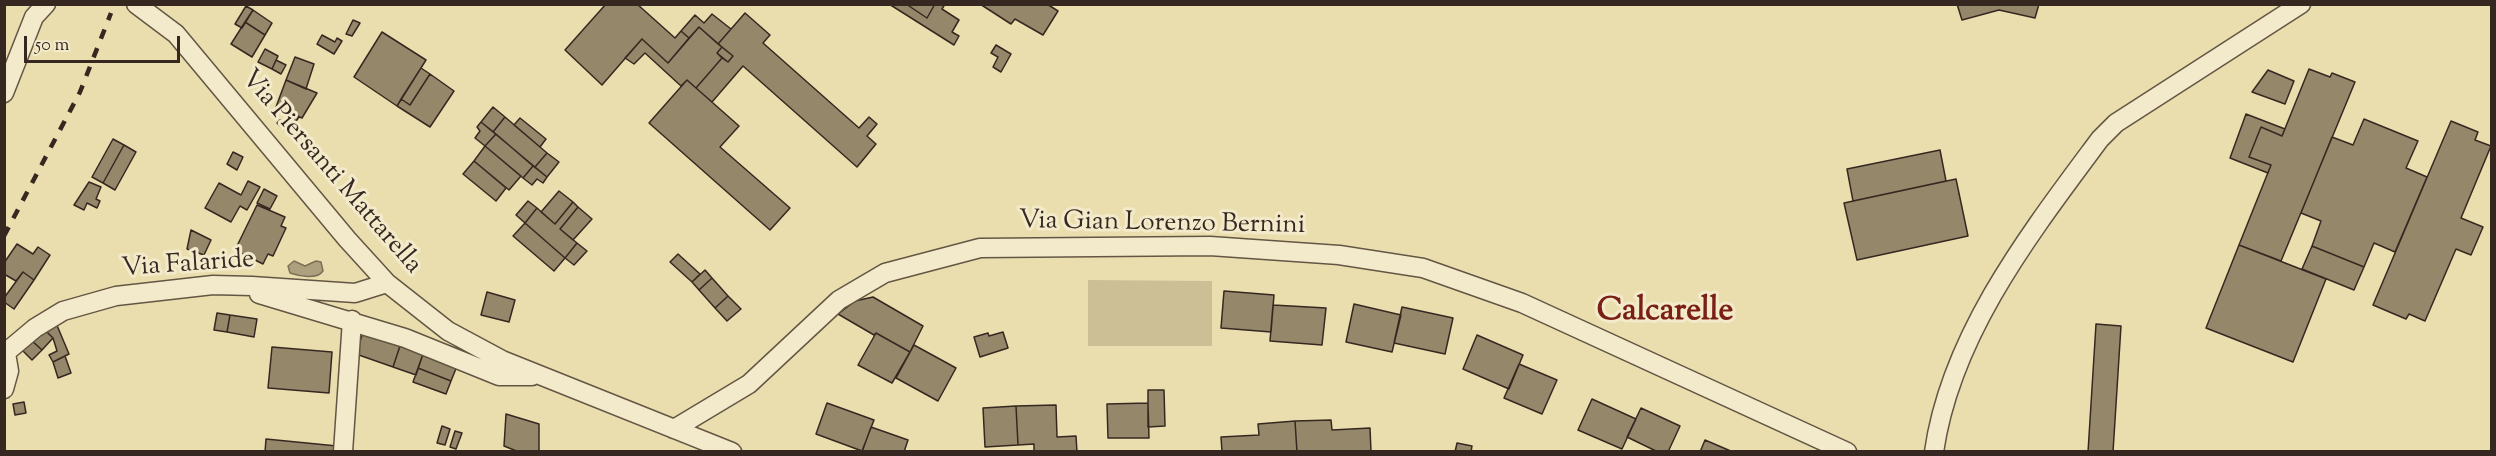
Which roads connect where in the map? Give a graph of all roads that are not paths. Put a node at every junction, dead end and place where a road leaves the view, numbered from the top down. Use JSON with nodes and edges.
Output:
{"nodes":[{"id":1,"x":136,"y":4,"type":"edge"},
{"id":2,"x":2301,"y":4,"type":"edge"},
{"id":3,"x":41,"y":6,"type":"edge"},
{"id":4,"x":4,"y":93,"type":"edge"},
{"id":5,"x":387,"y":283,"type":"junction"},
{"id":6,"x":241,"y":286,"type":"junction"},
{"id":7,"x":352,"y":320,"type":"junction"},
{"id":8,"x":5,"y":354,"type":"edge"},
{"id":9,"x":542,"y":376,"type":"junction"},
{"id":10,"x":4,"y":389,"type":"edge"},
{"id":11,"x":674,"y":429,"type":"junction"},
{"id":12,"x":343,"y":452,"type":"edge"},
{"id":13,"x":732,"y":452,"type":"edge"},
{"id":14,"x":1847,"y":452,"type":"edge"},
{"id":15,"x":1934,"y":452,"type":"edge"}],
"edges":[{"from":1,"to":5,"type":"street","name":"Via Piersanti Mattarella"},
{"from":2,"to":15,"type":"street"},
{"from":3,"to":4,"type":"street"},
{"from":5,"to":6,"type":"street","name":"Via Falaride"},
{"from":5,"to":9,"type":"street","name":"Via Piersanti Mattarella"},
{"from":6,"to":7,"type":"street"},
{"from":6,"to":8,"type":"street","name":"Via Falaride"},
{"from":7,"to":9,"type":"street"},
{"from":7,"to":12,"type":"street"},
{"from":8,"to":10,"type":"street","name":"Via Falaride"},
{"from":9,"to":11,"type":"street","name":"Via Piersanti Mattarella"},
{"from":11,"to":13,"type":"street","name":"Via Piersanti Mattarella"},
{"from":11,"to":14,"type":"street","name":"Via Gian Lorenzo Bernini"}]}
